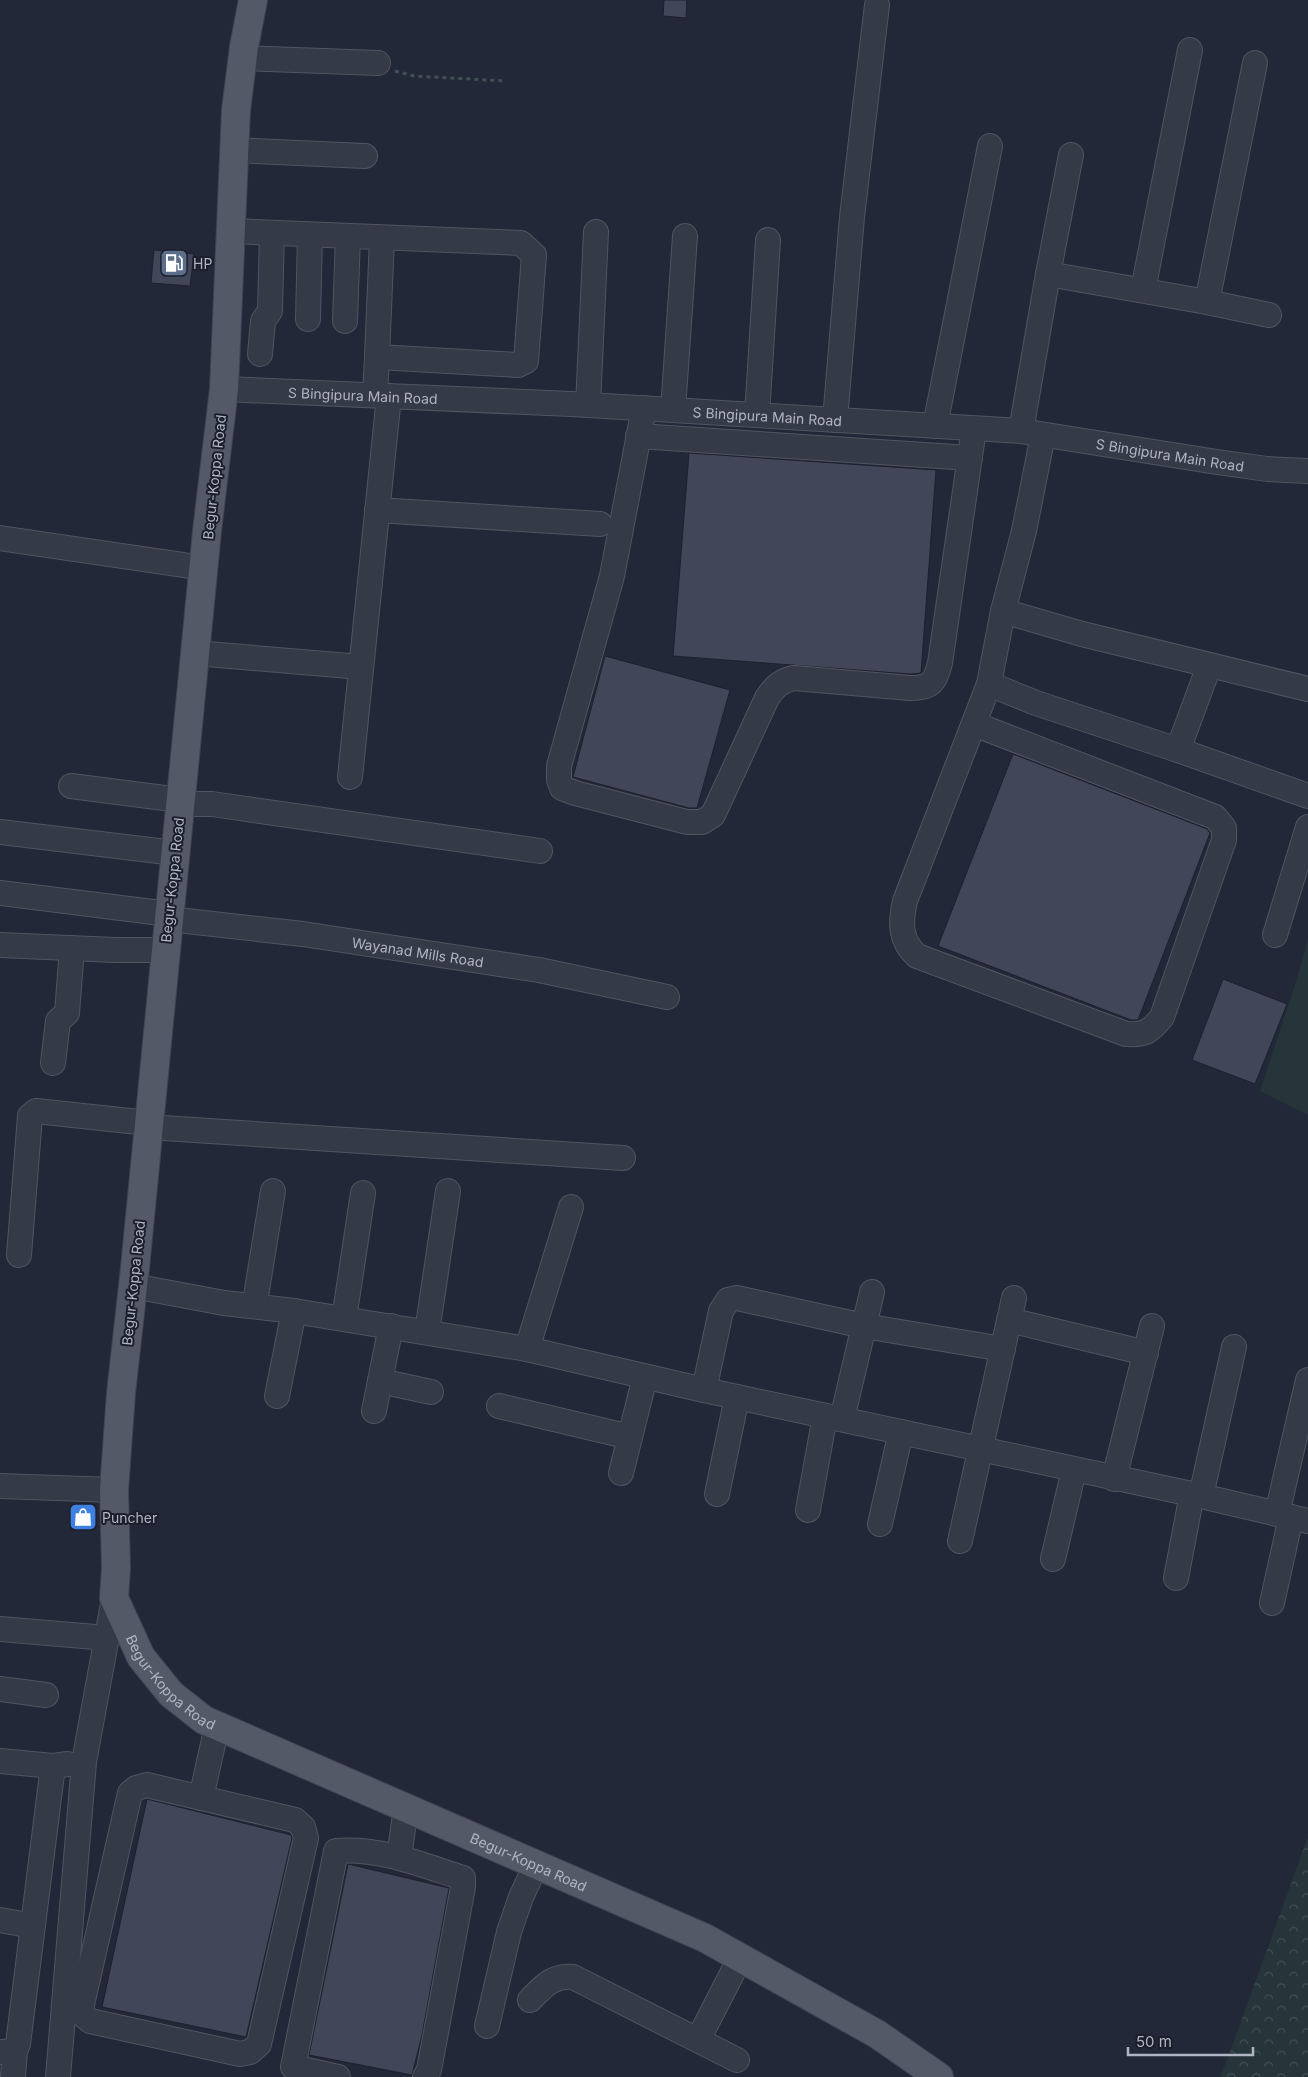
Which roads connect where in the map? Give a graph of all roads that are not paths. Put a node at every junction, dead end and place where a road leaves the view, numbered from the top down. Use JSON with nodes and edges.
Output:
{"nodes":[{"id":1,"x":253,"y":0,"type":"edge"},
{"id":2,"x":877,"y":5,"type":"dead end"},
{"id":3,"x":1190,"y":50,"type":"dead end"},
{"id":4,"x":243,"y":58,"type":"junction"},
{"id":5,"x":378,"y":63,"type":"road end"},
{"id":6,"x":1255,"y":63,"type":"dead end"},
{"id":7,"x":990,"y":146,"type":"dead end"},
{"id":8,"x":234,"y":150,"type":"junction"},
{"id":9,"x":365,"y":156,"type":"dead end"},
{"id":10,"x":1071,"y":156,"type":"dead end"},
{"id":11,"x":231,"y":232,"type":"junction"},
{"id":12,"x":596,"y":232,"type":"dead end"},
{"id":13,"x":272,"y":234,"type":"junction"},
{"id":14,"x":310,"y":235,"type":"junction"},
{"id":15,"x":348,"y":236,"type":"junction"},
{"id":16,"x":685,"y":236,"type":"dead end"},
{"id":17,"x":382,"y":238,"type":"junction"},
{"id":18,"x":768,"y":240,"type":"dead end"},
{"id":19,"x":1048,"y":274,"type":"junction"},
{"id":20,"x":1142,"y":290,"type":"junction"},
{"id":21,"x":1207,"y":302,"type":"junction"},
{"id":22,"x":1269,"y":315,"type":"dead end"},
{"id":23,"x":308,"y":319,"type":"dead end"},
{"id":24,"x":345,"y":321,"type":"dead end"},
{"id":25,"x":260,"y":354,"type":"dead end"},
{"id":26,"x":377,"y":357,"type":"junction"},
{"id":27,"x":224,"y":388,"type":"junction"},
{"id":28,"x":382,"y":396,"type":"junction"},
{"id":29,"x":588,"y":405,"type":"junction"},
{"id":30,"x":644,"y":408,"type":"junction"},
{"id":31,"x":673,"y":410,"type":"junction"},
{"id":32,"x":757,"y":415,"type":"junction"},
{"id":33,"x":835,"y":420,"type":"junction"},
{"id":34,"x":935,"y":426,"type":"junction"},
{"id":35,"x":974,"y":429,"type":"junction"},
{"id":36,"x":1032,"y":433,"type":"junction"},
{"id":37,"x":638,"y":436,"type":"junction"},
{"id":38,"x":970,"y":458,"type":"junction"},
{"id":39,"x":1308,"y":471,"type":"edge"},
{"id":40,"x":377,"y":510,"type":"junction"},
{"id":41,"x":600,"y":524,"type":"dead end"},
{"id":42,"x":0,"y":538,"type":"edge"},
{"id":43,"x":204,"y":568,"type":"junction"},
{"id":44,"x":1003,"y":611,"type":"junction"},
{"id":45,"x":195,"y":653,"type":"junction"},
{"id":46,"x":1209,"y":666,"type":"junction"},
{"id":47,"x":361,"y":667,"type":"junction"},
{"id":48,"x":989,"y":684,"type":"junction"},
{"id":49,"x":1308,"y":689,"type":"edge"},
{"id":50,"x":974,"y":724,"type":"junction"},
{"id":51,"x":1178,"y":750,"type":"junction"},
{"id":52,"x":350,"y":777,"type":"dead end"},
{"id":53,"x":71,"y":786,"type":"dead end"},
{"id":54,"x":1308,"y":796,"type":"edge"},
{"id":55,"x":180,"y":802,"type":"junction"},
{"id":56,"x":1308,"y":827,"type":"edge"},
{"id":57,"x":0,"y":832,"type":"edge"},
{"id":58,"x":540,"y":851,"type":"dead end"},
{"id":59,"x":175,"y":853,"type":"junction"},
{"id":60,"x":0,"y":892,"type":"edge"},
{"id":61,"x":168,"y":916,"type":"junction"},
{"id":62,"x":1274,"y":935,"type":"dead end"},
{"id":63,"x":0,"y":944,"type":"edge"},
{"id":64,"x":72,"y":948,"type":"junction"},
{"id":65,"x":165,"y":950,"type":"junction"},
{"id":66,"x":667,"y":997,"type":"dead end"},
{"id":67,"x":53,"y":1063,"type":"dead end"},
{"id":68,"x":148,"y":1125,"type":"junction"},
{"id":69,"x":623,"y":1158,"type":"dead end"},
{"id":70,"x":273,"y":1191,"type":"dead end"},
{"id":71,"x":448,"y":1191,"type":"dead end"},
{"id":72,"x":363,"y":1193,"type":"dead end"},
{"id":73,"x":572,"y":1206,"type":"dead end"},
{"id":74,"x":20,"y":1255,"type":"dead end"},
{"id":75,"x":133,"y":1279,"type":"junction"},
{"id":76,"x":872,"y":1292,"type":"dead end"},
{"id":77,"x":259,"y":1304,"type":"junction"},
{"id":78,"x":294,"y":1311,"type":"junction"},
{"id":79,"x":344,"y":1319,"type":"junction"},
{"id":80,"x":391,"y":1326,"type":"junction"},
{"id":81,"x":864,"y":1326,"type":"junction"},
{"id":82,"x":1152,"y":1326,"type":"dead end"},
{"id":83,"x":427,"y":1332,"type":"junction"},
{"id":84,"x":1234,"y":1347,"type":"dead end"},
{"id":85,"x":527,"y":1349,"type":"junction"},
{"id":86,"x":1003,"y":1349,"type":"junction"},
{"id":87,"x":1146,"y":1353,"type":"junction"},
{"id":88,"x":645,"y":1376,"type":"junction"},
{"id":89,"x":1308,"y":1380,"type":"edge"},
{"id":90,"x":380,"y":1381,"type":"junction"},
{"id":91,"x":704,"y":1390,"type":"junction"},
{"id":92,"x":431,"y":1392,"type":"dead end"},
{"id":93,"x":277,"y":1396,"type":"dead end"},
{"id":94,"x":737,"y":1397,"type":"junction"},
{"id":95,"x":499,"y":1406,"type":"dead end"},
{"id":96,"x":374,"y":1412,"type":"dead end"},
{"id":97,"x":834,"y":1417,"type":"junction"},
{"id":98,"x":900,"y":1432,"type":"junction"},
{"id":99,"x":630,"y":1437,"type":"junction"},
{"id":100,"x":980,"y":1450,"type":"junction"},
{"id":101,"x":1074,"y":1470,"type":"junction"},
{"id":102,"x":621,"y":1473,"type":"dead end"},
{"id":103,"x":1114,"y":1479,"type":"junction"},
{"id":104,"x":0,"y":1486,"type":"edge"},
{"id":105,"x":114,"y":1490,"type":"junction"},
{"id":106,"x":717,"y":1494,"type":"dead end"},
{"id":107,"x":1196,"y":1495,"type":"junction"},
{"id":108,"x":808,"y":1510,"type":"dead end"},
{"id":109,"x":1292,"y":1517,"type":"edge"},
{"id":110,"x":880,"y":1524,"type":"dead end"},
{"id":111,"x":960,"y":1541,"type":"dead end"},
{"id":112,"x":1053,"y":1559,"type":"dead end"},
{"id":113,"x":1176,"y":1578,"type":"dead end"},
{"id":114,"x":114,"y":1598,"type":"junction"},
{"id":115,"x":1272,"y":1603,"type":"dead end"},
{"id":116,"x":0,"y":1629,"type":"edge"},
{"id":117,"x":107,"y":1638,"type":"junction"},
{"id":118,"x":0,"y":1689,"type":"edge"},
{"id":119,"x":46,"y":1695,"type":"dead end"},
{"id":120,"x":217,"y":1726,"type":"junction"},
{"id":121,"x":0,"y":1761,"type":"edge"},
{"id":122,"x":84,"y":1762,"type":"junction"},
{"id":123,"x":53,"y":1766,"type":"junction"},
{"id":124,"x":201,"y":1798,"type":"junction"},
{"id":125,"x":406,"y":1808,"type":"junction"},
{"id":126,"x":399,"y":1857,"type":"junction"},
{"id":127,"x":536,"y":1865,"type":"junction"},
{"id":128,"x":0,"y":1920,"type":"edge"},
{"id":129,"x":32,"y":1926,"type":"junction"},
{"id":130,"x":740,"y":1958,"type":"junction"},
{"id":131,"x":530,"y":2000,"type":"dead end"},
{"id":132,"x":486,"y":2026,"type":"dead end"},
{"id":133,"x":698,"y":2040,"type":"junction"},
{"id":134,"x":7,"y":2051,"type":"edge"},
{"id":135,"x":737,"y":2060,"type":"dead end"},
{"id":136,"x":927,"y":2073,"type":"edge"},
{"id":137,"x":13,"y":2077,"type":"edge"},
{"id":138,"x":58,"y":2077,"type":"edge"},
{"id":139,"x":338,"y":2077,"type":"edge"},
{"id":140,"x":424,"y":2077,"type":"edge"}],
"edges":[{"from":1,"to":4,"type":"main road","name":"Begur-Koppa Road"},
{"from":2,"to":33,"type":"street"},
{"from":3,"to":20,"type":"street"},
{"from":4,"to":5,"type":"street"},
{"from":4,"to":8,"type":"main road","name":"Begur-Koppa Road"},
{"from":6,"to":21,"type":"street"},
{"from":7,"to":34,"type":"street"},
{"from":8,"to":9,"type":"street"},
{"from":8,"to":11,"type":"main road","name":"Begur-Koppa Road"},
{"from":10,"to":19,"type":"street"},
{"from":11,"to":13,"type":"street"},
{"from":11,"to":27,"type":"main road","name":"Begur-Koppa Road"},
{"from":12,"to":29,"type":"street"},
{"from":13,"to":14,"type":"street"},
{"from":13,"to":25,"type":"street"},
{"from":14,"to":15,"type":"street"},
{"from":14,"to":23,"type":"street"},
{"from":15,"to":17,"type":"street"},
{"from":15,"to":24,"type":"street"},
{"from":16,"to":31,"type":"street"},
{"from":17,"to":26,"type":"street"},
{"from":17,"to":26,"type":"street"},
{"from":18,"to":32,"type":"street"},
{"from":19,"to":20,"type":"street"},
{"from":19,"to":36,"type":"street"},
{"from":20,"to":21,"type":"street"},
{"from":21,"to":22,"type":"street"},
{"from":26,"to":28,"type":"street"},
{"from":27,"to":28,"type":"street","name":"S Bingipura Main Road"},
{"from":27,"to":43,"type":"main road","name":"Begur-Koppa Road"},
{"from":28,"to":29,"type":"street","name":"S Bingipura Main Road"},
{"from":28,"to":40,"type":"street"},
{"from":29,"to":30,"type":"street","name":"S Bingipura Main Road"},
{"from":30,"to":31,"type":"street","name":"S Bingipura Main Road"},
{"from":30,"to":37,"type":"street"},
{"from":31,"to":32,"type":"street","name":"S Bingipura Main Road"},
{"from":32,"to":33,"type":"street","name":"S Bingipura Main Road"},
{"from":33,"to":34,"type":"street","name":"S Bingipura Main Road"},
{"from":34,"to":35,"type":"street","name":"S Bingipura Main Road"},
{"from":35,"to":36,"type":"street","name":"S Bingipura Main Road"},
{"from":35,"to":38,"type":"street"},
{"from":36,"to":39,"type":"street","name":"S Bingipura Main Road"},
{"from":36,"to":44,"type":"street"},
{"from":37,"to":38,"type":"street"},
{"from":37,"to":38,"type":"street"},
{"from":40,"to":41,"type":"street"},
{"from":40,"to":47,"type":"street"},
{"from":42,"to":43,"type":"street"},
{"from":43,"to":45,"type":"main road","name":"Begur-Koppa Road"},
{"from":44,"to":46,"type":"street"},
{"from":44,"to":48,"type":"street"},
{"from":45,"to":47,"type":"street"},
{"from":45,"to":55,"type":"main road","name":"Begur-Koppa Road"},
{"from":46,"to":49,"type":"street"},
{"from":46,"to":51,"type":"street"},
{"from":47,"to":52,"type":"street"},
{"from":48,"to":50,"type":"street"},
{"from":48,"to":51,"type":"street"},
{"from":50,"to":50,"type":"street"},
{"from":51,"to":54,"type":"street"},
{"from":53,"to":55,"type":"street"},
{"from":55,"to":58,"type":"street"},
{"from":55,"to":59,"type":"main road","name":"Begur-Koppa Road"},
{"from":56,"to":62,"type":"street"},
{"from":57,"to":59,"type":"street"},
{"from":59,"to":61,"type":"main road","name":"Begur-Koppa Road"},
{"from":60,"to":61,"type":"street","name":"Wayanad Mills Road"},
{"from":61,"to":65,"type":"main road","name":"Begur-Koppa Road"},
{"from":61,"to":66,"type":"street","name":"Wayanad Mills Road"},
{"from":63,"to":64,"type":"street"},
{"from":64,"to":65,"type":"street"},
{"from":64,"to":67,"type":"street"},
{"from":65,"to":68,"type":"main road","name":"Begur-Koppa Road"},
{"from":68,"to":69,"type":"street"},
{"from":68,"to":74,"type":"street"},
{"from":68,"to":75,"type":"main road","name":"Begur-Koppa Road"},
{"from":70,"to":77,"type":"street"},
{"from":71,"to":83,"type":"street"},
{"from":72,"to":79,"type":"street"},
{"from":73,"to":85,"type":"street"},
{"from":75,"to":77,"type":"street"},
{"from":75,"to":105,"type":"main road","name":"Begur-Koppa Road"},
{"from":76,"to":81,"type":"street"},
{"from":77,"to":78,"type":"street"},
{"from":78,"to":79,"type":"street"},
{"from":78,"to":93,"type":"street"},
{"from":79,"to":80,"type":"street"},
{"from":80,"to":83,"type":"street"},
{"from":80,"to":90,"type":"street"},
{"from":81,"to":86,"type":"street"},
{"from":81,"to":91,"type":"street"},
{"from":81,"to":97,"type":"street"},
{"from":82,"to":87,"type":"street"},
{"from":83,"to":85,"type":"street"},
{"from":84,"to":107,"type":"street"},
{"from":85,"to":88,"type":"street"},
{"from":86,"to":87,"type":"street"},
{"from":86,"to":100,"type":"street"},
{"from":87,"to":103,"type":"street"},
{"from":88,"to":91,"type":"street"},
{"from":88,"to":99,"type":"street"},
{"from":89,"to":109,"type":"street"},
{"from":90,"to":92,"type":"street"},
{"from":90,"to":96,"type":"street"},
{"from":91,"to":94,"type":"street"},
{"from":94,"to":97,"type":"street"},
{"from":94,"to":106,"type":"street"},
{"from":95,"to":99,"type":"street"},
{"from":97,"to":98,"type":"street"},
{"from":97,"to":108,"type":"street"},
{"from":98,"to":100,"type":"street"},
{"from":98,"to":110,"type":"street"},
{"from":99,"to":102,"type":"street"},
{"from":100,"to":101,"type":"street"},
{"from":100,"to":111,"type":"street"},
{"from":101,"to":103,"type":"street"},
{"from":101,"to":112,"type":"street"},
{"from":103,"to":107,"type":"street"},
{"from":104,"to":105,"type":"street"},
{"from":105,"to":114,"type":"main road","name":"Begur-Koppa Road"},
{"from":107,"to":109,"type":"street"},
{"from":107,"to":113,"type":"street"},
{"from":109,"to":115,"type":"street"},
{"from":114,"to":117,"type":"street"},
{"from":114,"to":120,"type":"main road","name":"Begur-Koppa Road"},
{"from":116,"to":117,"type":"street"},
{"from":117,"to":122,"type":"street"},
{"from":118,"to":119,"type":"street"},
{"from":120,"to":124,"type":"street"},
{"from":120,"to":125,"type":"main road","name":"Begur-Koppa Road"},
{"from":121,"to":123,"type":"street"},
{"from":122,"to":123,"type":"street"},
{"from":122,"to":138,"type":"street"},
{"from":123,"to":129,"type":"street"},
{"from":124,"to":124,"type":"street"},
{"from":125,"to":126,"type":"street"},
{"from":125,"to":127,"type":"main road","name":"Begur-Koppa Road"},
{"from":126,"to":139,"type":"street"},
{"from":126,"to":140,"type":"street"},
{"from":127,"to":130,"type":"main road","name":"Begur-Koppa Road"},
{"from":127,"to":132,"type":"street"},
{"from":128,"to":129,"type":"street"},
{"from":129,"to":134,"type":"street"},
{"from":130,"to":133,"type":"street"},
{"from":130,"to":136,"type":"main road","name":"Begur-Koppa Road"},
{"from":131,"to":133,"type":"street"},
{"from":133,"to":135,"type":"street"},
{"from":134,"to":137,"type":"street"}]}
